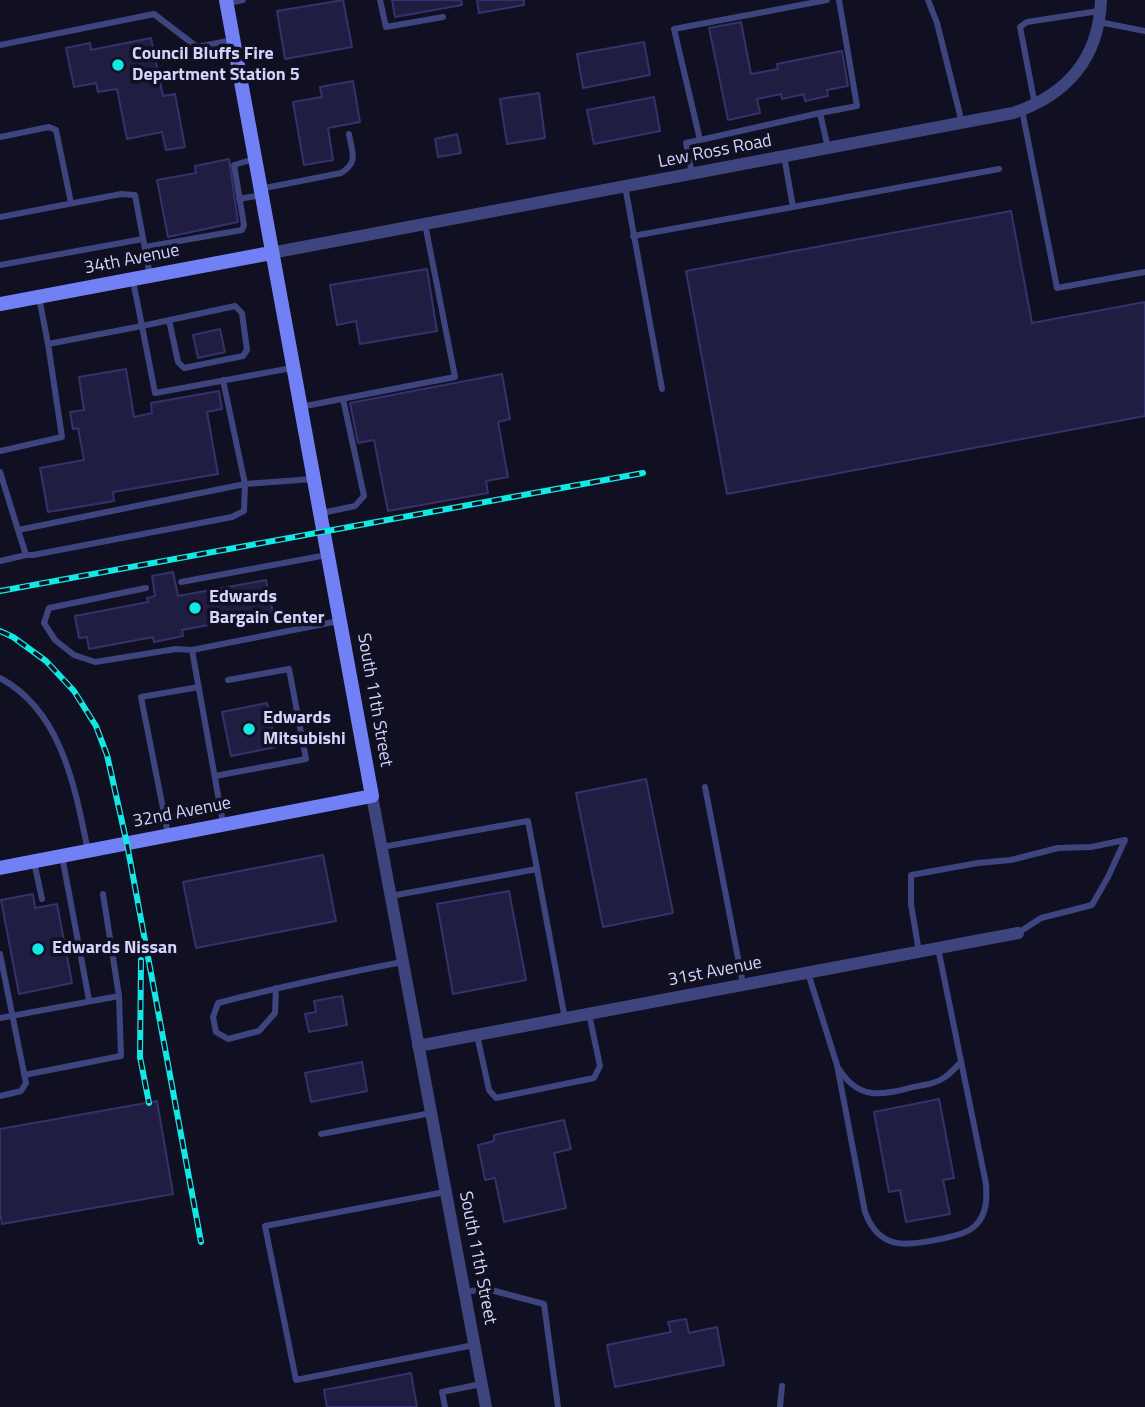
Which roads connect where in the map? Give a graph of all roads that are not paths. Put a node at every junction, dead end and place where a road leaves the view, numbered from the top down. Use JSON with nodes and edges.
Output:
{"nodes":[{"id":1,"x":243,"y":0,"type":"edge"},
{"id":2,"x":380,"y":0,"type":"edge"},
{"id":3,"x":828,"y":0,"type":"edge"},
{"id":4,"x":839,"y":0,"type":"edge"},
{"id":5,"x":928,"y":0,"type":"edge"},
{"id":6,"x":226,"y":1,"type":"edge"},
{"id":7,"x":1100,"y":11,"type":"edge"},
{"id":8,"x":443,"y":17,"type":"dead end"},
{"id":9,"x":1145,"y":31,"type":"edge"},
{"id":10,"x":233,"y":40,"type":"junction"},
{"id":11,"x":0,"y":45,"type":"edge"},
{"id":12,"x":1035,"y":105,"type":"junction"},
{"id":13,"x":1022,"y":110,"type":"junction"},
{"id":14,"x":820,"y":113,"type":"junction"},
{"id":15,"x":962,"y":123,"type":"junction"},
{"id":16,"x":349,"y":134,"type":"dead end"},
{"id":17,"x":0,"y":137,"type":"edge"},
{"id":18,"x":700,"y":140,"type":"junction"},
{"id":19,"x":828,"y":148,"type":"junction"},
{"id":20,"x":784,"y":156,"type":"junction"},
{"id":21,"x":254,"y":159,"type":"junction"},
{"id":22,"x":999,"y":169,"type":"dead end"},
{"id":23,"x":692,"y":174,"type":"junction"},
{"id":24,"x":625,"y":186,"type":"junction"},
{"id":25,"x":260,"y":192,"type":"junction"},
{"id":26,"x":239,"y":199,"type":"junction"},
{"id":27,"x":71,"y":202,"type":"junction"},
{"id":28,"x":793,"y":207,"type":"junction"},
{"id":29,"x":0,"y":217,"type":"edge"},
{"id":30,"x":425,"y":224,"type":"junction"},
{"id":31,"x":634,"y":236,"type":"junction"},
{"id":32,"x":144,"y":243,"type":"junction"},
{"id":33,"x":271,"y":253,"type":"junction"},
{"id":34,"x":0,"y":265,"type":"edge"},
{"id":35,"x":1145,"y":272,"type":"edge"},
{"id":36,"x":150,"y":276,"type":"junction"},
{"id":37,"x":132,"y":279,"type":"junction"},
{"id":38,"x":39,"y":297,"type":"junction"},
{"id":39,"x":0,"y":304,"type":"edge"},
{"id":40,"x":169,"y":320,"type":"junction"},
{"id":41,"x":142,"y":326,"type":"junction"},
{"id":42,"x":48,"y":344,"type":"junction"},
{"id":43,"x":292,"y":368,"type":"junction"},
{"id":44,"x":223,"y":380,"type":"junction"},
{"id":45,"x":662,"y":388,"type":"dead end"},
{"id":46,"x":343,"y":399,"type":"junction"},
{"id":47,"x":300,"y":407,"type":"junction"},
{"id":48,"x":0,"y":451,"type":"edge"},
{"id":49,"x":1,"y":476,"type":"edge"},
{"id":50,"x":313,"y":479,"type":"junction"},
{"id":51,"x":245,"y":484,"type":"junction"},
{"id":52,"x":320,"y":514,"type":"junction"},
{"id":53,"x":18,"y":530,"type":"junction"},
{"id":54,"x":26,"y":555,"type":"junction"},
{"id":55,"x":327,"y":555,"type":"junction"},
{"id":56,"x":0,"y":561,"type":"edge"},
{"id":57,"x":181,"y":582,"type":"dead end"},
{"id":58,"x":146,"y":589,"type":"dead end"},
{"id":59,"x":340,"y":621,"type":"junction"},
{"id":60,"x":192,"y":650,"type":"junction"},
{"id":61,"x":0,"y":678,"type":"edge"},
{"id":62,"x":228,"y":680,"type":"dead end"},
{"id":63,"x":199,"y":687,"type":"junction"},
{"id":64,"x":215,"y":776,"type":"junction"},
{"id":65,"x":705,"y":787,"type":"dead end"},
{"id":66,"x":372,"y":796,"type":"junction"},
{"id":67,"x":223,"y":825,"type":"junction"},
{"id":68,"x":168,"y":836,"type":"junction"},
{"id":69,"x":382,"y":847,"type":"junction"},
{"id":70,"x":88,"y":851,"type":"junction"},
{"id":71,"x":62,"y":856,"type":"junction"},
{"id":72,"x":34,"y":862,"type":"junction"},
{"id":73,"x":0,"y":868,"type":"edge"},
{"id":74,"x":537,"y":869,"type":"junction"},
{"id":75,"x":103,"y":894,"type":"dead end"},
{"id":76,"x":391,"y":896,"type":"junction"},
{"id":77,"x":42,"y":899,"type":"dead end"},
{"id":78,"x":1018,"y":933,"type":"joint"},
{"id":79,"x":939,"y":948,"type":"junction"},
{"id":80,"x":919,"y":952,"type":"junction"},
{"id":81,"x":0,"y":954,"type":"edge"},
{"id":82,"x":402,"y":962,"type":"junction"},
{"id":83,"x":808,"y":973,"type":"junction"},
{"id":84,"x":743,"y":985,"type":"junction"},
{"id":85,"x":276,"y":988,"type":"junction"},
{"id":86,"x":118,"y":996,"type":"junction"},
{"id":87,"x":89,"y":1000,"type":"junction"},
{"id":88,"x":12,"y":1014,"type":"junction"},
{"id":89,"x":589,"y":1014,"type":"junction"},
{"id":90,"x":0,"y":1018,"type":"edge"},
{"id":91,"x":565,"y":1019,"type":"junction"},
{"id":92,"x":477,"y":1035,"type":"junction"},
{"id":93,"x":418,"y":1046,"type":"junction"},
{"id":94,"x":961,"y":1062,"type":"junction"},
{"id":95,"x":837,"y":1065,"type":"junction"},
{"id":96,"x":24,"y":1075,"type":"junction"},
{"id":97,"x":0,"y":1096,"type":"edge"},
{"id":98,"x":430,"y":1113,"type":"junction"},
{"id":99,"x":321,"y":1135,"type":"dead end"},
{"id":100,"x":445,"y":1192,"type":"junction"},
{"id":101,"x":464,"y":1292,"type":"junction"},
{"id":102,"x":474,"y":1345,"type":"junction"},
{"id":103,"x":481,"y":1384,"type":"junction"},
{"id":104,"x":782,"y":1386,"type":"dead end"},
{"id":105,"x":445,"y":1407,"type":"edge"},
{"id":106,"x":485,"y":1407,"type":"edge"},
{"id":107,"x":558,"y":1407,"type":"edge"},
{"id":108,"x":780,"y":1407,"type":"edge"}],
"edges":[{"from":1,"to":6,"type":"lane"},
{"from":2,"to":8,"type":"lane"},
{"from":3,"to":18,"type":"lane"},
{"from":4,"to":14,"type":"lane"},
{"from":5,"to":15,"type":"lane"},
{"from":6,"to":10,"type":"street","name":"South 11th Street"},
{"from":7,"to":9,"type":"lane"},
{"from":7,"to":12,"type":"street","name":"Lew Ross Road"},
{"from":7,"to":12,"type":"lane"},
{"from":10,"to":11,"type":"lane"},
{"from":10,"to":21,"type":"street","name":"South 11th Street"},
{"from":12,"to":13,"type":"street","name":"Lew Ross Road"},
{"from":13,"to":15,"type":"street","name":"Lew Ross Road"},
{"from":13,"to":35,"type":"lane"},
{"from":14,"to":18,"type":"lane"},
{"from":14,"to":19,"type":"lane"},
{"from":15,"to":19,"type":"street","name":"Lew Ross Road"},
{"from":16,"to":25,"type":"lane"},
{"from":17,"to":27,"type":"lane"},
{"from":18,"to":23,"type":"lane"},
{"from":19,"to":20,"type":"street","name":"Lew Ross Road"},
{"from":20,"to":23,"type":"street","name":"Lew Ross Road"},
{"from":20,"to":28,"type":"lane"},
{"from":21,"to":25,"type":"street","name":"South 11th Street"},
{"from":21,"to":26,"type":"lane"},
{"from":22,"to":28,"type":"lane"},
{"from":23,"to":24,"type":"street","name":"Lew Ross Road"},
{"from":24,"to":30,"type":"street","name":"Lew Ross Road"},
{"from":24,"to":31,"type":"lane"},
{"from":25,"to":26,"type":"lane"},
{"from":25,"to":33,"type":"street","name":"South 11th Street"},
{"from":26,"to":32,"type":"lane"},
{"from":27,"to":29,"type":"lane"},
{"from":27,"to":32,"type":"lane"},
{"from":28,"to":31,"type":"lane"},
{"from":30,"to":33,"type":"street","name":"Lew Ross Road"},
{"from":30,"to":46,"type":"lane"},
{"from":31,"to":45,"type":"lane"},
{"from":32,"to":34,"type":"lane"},
{"from":32,"to":36,"type":"lane"},
{"from":33,"to":36,"type":"street","name":"34th Avenue"},
{"from":33,"to":43,"type":"street","name":"South 11th Street"},
{"from":36,"to":37,"type":"street","name":"34th Avenue"},
{"from":37,"to":38,"type":"street","name":"34th Avenue"},
{"from":37,"to":41,"type":"lane"},
{"from":38,"to":39,"type":"street","name":"34th Avenue"},
{"from":38,"to":42,"type":"lane"},
{"from":40,"to":40,"type":"lane"},
{"from":40,"to":41,"type":"lane"},
{"from":41,"to":42,"type":"lane"},
{"from":41,"to":44,"type":"lane"},
{"from":42,"to":48,"type":"lane"},
{"from":43,"to":44,"type":"lane"},
{"from":43,"to":47,"type":"street","name":"South 11th Street"},
{"from":44,"to":51,"type":"lane"},
{"from":46,"to":47,"type":"lane"},
{"from":46,"to":52,"type":"lane"},
{"from":47,"to":50,"type":"street","name":"South 11th Street"},
{"from":49,"to":53,"type":"lane"},
{"from":50,"to":51,"type":"lane"},
{"from":50,"to":52,"type":"street","name":"South 11th Street"},
{"from":51,"to":53,"type":"lane"},
{"from":51,"to":54,"type":"lane"},
{"from":52,"to":55,"type":"street","name":"South 11th Street"},
{"from":53,"to":54,"type":"lane"},
{"from":54,"to":56,"type":"lane"},
{"from":55,"to":57,"type":"lane"},
{"from":55,"to":59,"type":"street","name":"South 11th Street"},
{"from":58,"to":60,"type":"lane"},
{"from":59,"to":60,"type":"lane"},
{"from":59,"to":66,"type":"street","name":"South 11th Street"},
{"from":60,"to":63,"type":"lane"},
{"from":61,"to":70,"type":"lane"},
{"from":62,"to":64,"type":"lane"},
{"from":63,"to":64,"type":"lane"},
{"from":63,"to":68,"type":"lane"},
{"from":64,"to":67,"type":"lane"},
{"from":65,"to":84,"type":"lane"},
{"from":66,"to":67,"type":"street","name":"32nd Avenue"},
{"from":66,"to":69,"type":"street","name":"South 11th Street"},
{"from":67,"to":68,"type":"street","name":"32nd Avenue"},
{"from":68,"to":70,"type":"street","name":"32nd Avenue"},
{"from":69,"to":74,"type":"lane"},
{"from":69,"to":76,"type":"street","name":"South 11th Street"},
{"from":70,"to":71,"type":"street","name":"32nd Avenue"},
{"from":71,"to":72,"type":"street","name":"32nd Avenue"},
{"from":71,"to":87,"type":"lane"},
{"from":72,"to":73,"type":"street","name":"32nd Avenue"},
{"from":72,"to":77,"type":"lane"},
{"from":74,"to":76,"type":"lane"},
{"from":74,"to":91,"type":"lane"},
{"from":75,"to":86,"type":"lane"},
{"from":76,"to":82,"type":"street","name":"South 11th Street"},
{"from":78,"to":79,"type":"street","name":"31st Avenue"},
{"from":78,"to":80,"type":"lane"},
{"from":79,"to":80,"type":"street","name":"31st Avenue"},
{"from":79,"to":94,"type":"lane"},
{"from":80,"to":83,"type":"street","name":"31st Avenue"},
{"from":81,"to":88,"type":"lane"},
{"from":82,"to":85,"type":"lane"},
{"from":82,"to":93,"type":"street","name":"South 11th Street"},
{"from":83,"to":84,"type":"street","name":"31st Avenue"},
{"from":83,"to":95,"type":"lane"},
{"from":84,"to":89,"type":"street","name":"31st Avenue"},
{"from":85,"to":85,"type":"lane"},
{"from":86,"to":87,"type":"lane"},
{"from":86,"to":96,"type":"lane"},
{"from":87,"to":88,"type":"lane"},
{"from":88,"to":90,"type":"lane"},
{"from":88,"to":96,"type":"lane"},
{"from":89,"to":91,"type":"street","name":"31st Avenue"},
{"from":89,"to":92,"type":"lane"},
{"from":91,"to":92,"type":"street","name":"31st Avenue"},
{"from":92,"to":93,"type":"street","name":"31st Avenue"},
{"from":93,"to":98,"type":"street","name":"South 11th Street"},
{"from":94,"to":95,"type":"lane"},
{"from":94,"to":95,"type":"lane"},
{"from":96,"to":97,"type":"lane"},
{"from":98,"to":99,"type":"lane"},
{"from":98,"to":100,"type":"street","name":"South 11th Street"},
{"from":100,"to":101,"type":"street","name":"South 11th Street"},
{"from":100,"to":102,"type":"lane"},
{"from":101,"to":102,"type":"street","name":"South 11th Street"},
{"from":101,"to":107,"type":"lane"},
{"from":102,"to":103,"type":"street","name":"South 11th Street"},
{"from":103,"to":105,"type":"lane"},
{"from":103,"to":106,"type":"street","name":"South 11th Street"},
{"from":104,"to":108,"type":"lane"}]}
